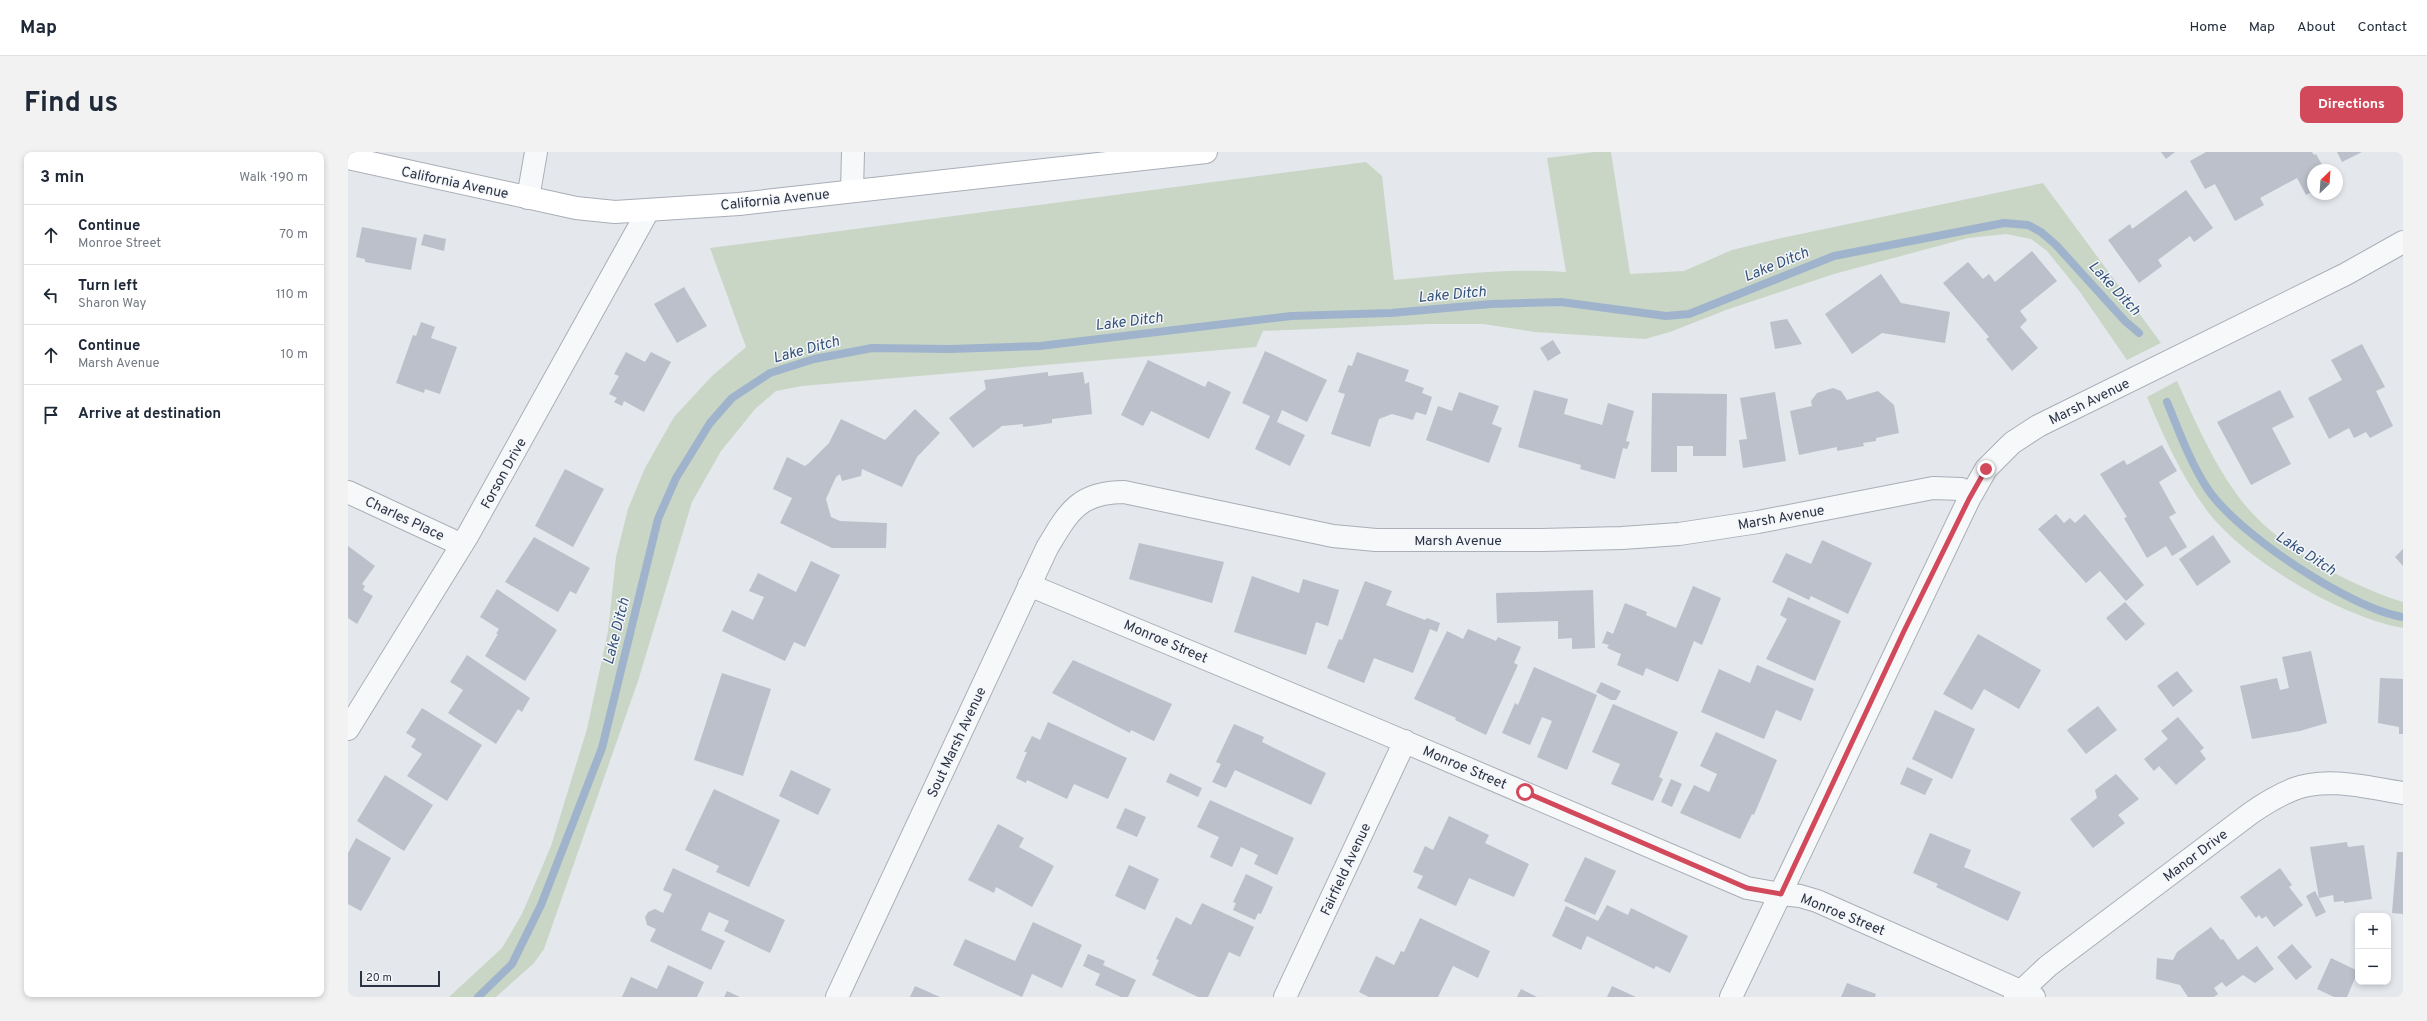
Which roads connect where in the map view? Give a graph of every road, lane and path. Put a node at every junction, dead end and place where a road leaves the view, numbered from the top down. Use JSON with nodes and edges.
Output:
{"nodes":[{"id":1,"x":536,"y":152,"type":"edge"},
{"id":2,"x":853,"y":152,"type":"edge"},
{"id":3,"x":1206,"y":152,"type":"edge"},
{"id":4,"x":348,"y":158,"type":"edge"},
{"id":5,"x":852,"y":191,"type":"junction"},
{"id":6,"x":528,"y":198,"type":"junction"},
{"id":7,"x":648,"y":211,"type":"junction"},
{"id":8,"x":2403,"y":242,"type":"edge"},
{"id":9,"x":348,"y":492,"type":"edge"},
{"id":10,"x":1972,"y":493,"type":"junction"},
{"id":11,"x":1088,"y":497,"type":"joint"},
{"id":12,"x":462,"y":545,"type":"junction"},
{"id":13,"x":1029,"y":585,"type":"junction"},
{"id":14,"x":348,"y":729,"type":"edge"},
{"id":15,"x":1405,"y":742,"type":"junction"},
{"id":16,"x":2403,"y":793,"type":"edge"},
{"id":17,"x":1781,"y":894,"type":"junction"},
{"id":18,"x":2023,"y":995,"type":"edge"},
{"id":19,"x":837,"y":997,"type":"edge"},
{"id":20,"x":1285,"y":997,"type":"edge"},
{"id":21,"x":1731,"y":997,"type":"edge"}],
"edges":[{"from":1,"to":6,"type":"street"},
{"from":2,"to":5,"type":"street"},
{"from":3,"to":5,"type":"main road","name":"California Avenue"},
{"from":4,"to":6,"type":"main road","name":"California Avenue"},
{"from":5,"to":7,"type":"main road","name":"California Avenue"},
{"from":6,"to":7,"type":"main road","name":"California Avenue"},
{"from":7,"to":12,"type":"street","name":"Forson Drive"},
{"from":8,"to":10,"type":"street","name":"Marsh Avenue"},
{"from":9,"to":12,"type":"street","name":"Charles Place"},
{"from":10,"to":11,"type":"street","name":"Marsh Avenue"},
{"from":10,"to":17,"type":"street"},
{"from":11,"to":13,"type":"street","name":"Sout Marsh Avenue"},
{"from":12,"to":14,"type":"street","name":"Forson Drive"},
{"from":13,"to":15,"type":"street","name":"Monroe Street"},
{"from":13,"to":19,"type":"street","name":"Sout Marsh Avenue"},
{"from":15,"to":17,"type":"street","name":"Monroe Street"},
{"from":15,"to":20,"type":"street","name":"Fairfield Avenue"},
{"from":16,"to":18,"type":"street","name":"Manor Drive"},
{"from":17,"to":18,"type":"street","name":"Monroe Street"},
{"from":17,"to":21,"type":"street"}]}
